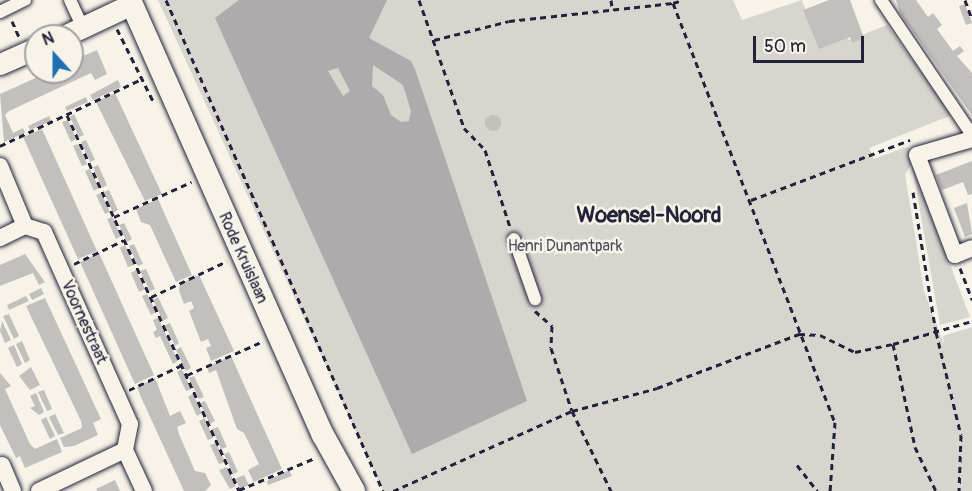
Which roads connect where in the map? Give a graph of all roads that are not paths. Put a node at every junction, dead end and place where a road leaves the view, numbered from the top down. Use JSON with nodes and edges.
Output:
{"nodes":[{"id":1,"x":25,"y":0,"type":"edge"},
{"id":2,"x":70,"y":0,"type":"edge"},
{"id":3,"x":881,"y":0,"type":"edge"},
{"id":4,"x":125,"y":3,"type":"edge"},
{"id":5,"x":3,"y":10,"type":"edge"},
{"id":6,"x":73,"y":24,"type":"edge"},
{"id":7,"x":84,"y":26,"type":"edge"},
{"id":8,"x":24,"y":53,"type":"edge"},
{"id":9,"x":0,"y":64,"type":"edge"},
{"id":10,"x":972,"y":137,"type":"edge"},
{"id":11,"x":0,"y":166,"type":"edge"},
{"id":12,"x":25,"y":226,"type":"junction"},
{"id":13,"x":0,"y":238,"type":"edge"},
{"id":14,"x":514,"y":239,"type":"road end"},
{"id":15,"x":972,"y":248,"type":"edge"},
{"id":16,"x":535,"y":299,"type":"road end"},
{"id":17,"x":323,"y":435,"type":"junction"},
{"id":18,"x":125,"y":450,"type":"junction"},
{"id":19,"x":2,"y":465,"type":"dead end"},
{"id":20,"x":13,"y":491,"type":"edge"},
{"id":21,"x":39,"y":491,"type":"edge"},
{"id":22,"x":144,"y":491,"type":"edge"},
{"id":23,"x":342,"y":491,"type":"edge"},
{"id":24,"x":354,"y":491,"type":"edge"}],
"edges":[{"from":1,"to":5,"type":"street"},
{"from":2,"to":6,"type":"street"},
{"from":3,"to":10,"type":"street"},
{"from":4,"to":7,"type":"street"},
{"from":4,"to":17,"type":"main road","name":"Rode Kruislaan"},
{"from":8,"to":9,"type":"street"},
{"from":10,"to":15,"type":"street"},
{"from":11,"to":12,"type":"street"},
{"from":12,"to":13,"type":"street"},
{"from":12,"to":18,"type":"street","name":"Voornestraat"},
{"from":14,"to":16,"type":"street"},
{"from":17,"to":23,"type":"main road","name":"Rode Kruislaan"},
{"from":17,"to":24,"type":"main road","name":"Rode Kruislaan"},
{"from":18,"to":21,"type":"street"},
{"from":18,"to":22,"type":"street"},
{"from":19,"to":20,"type":"street"}]}
